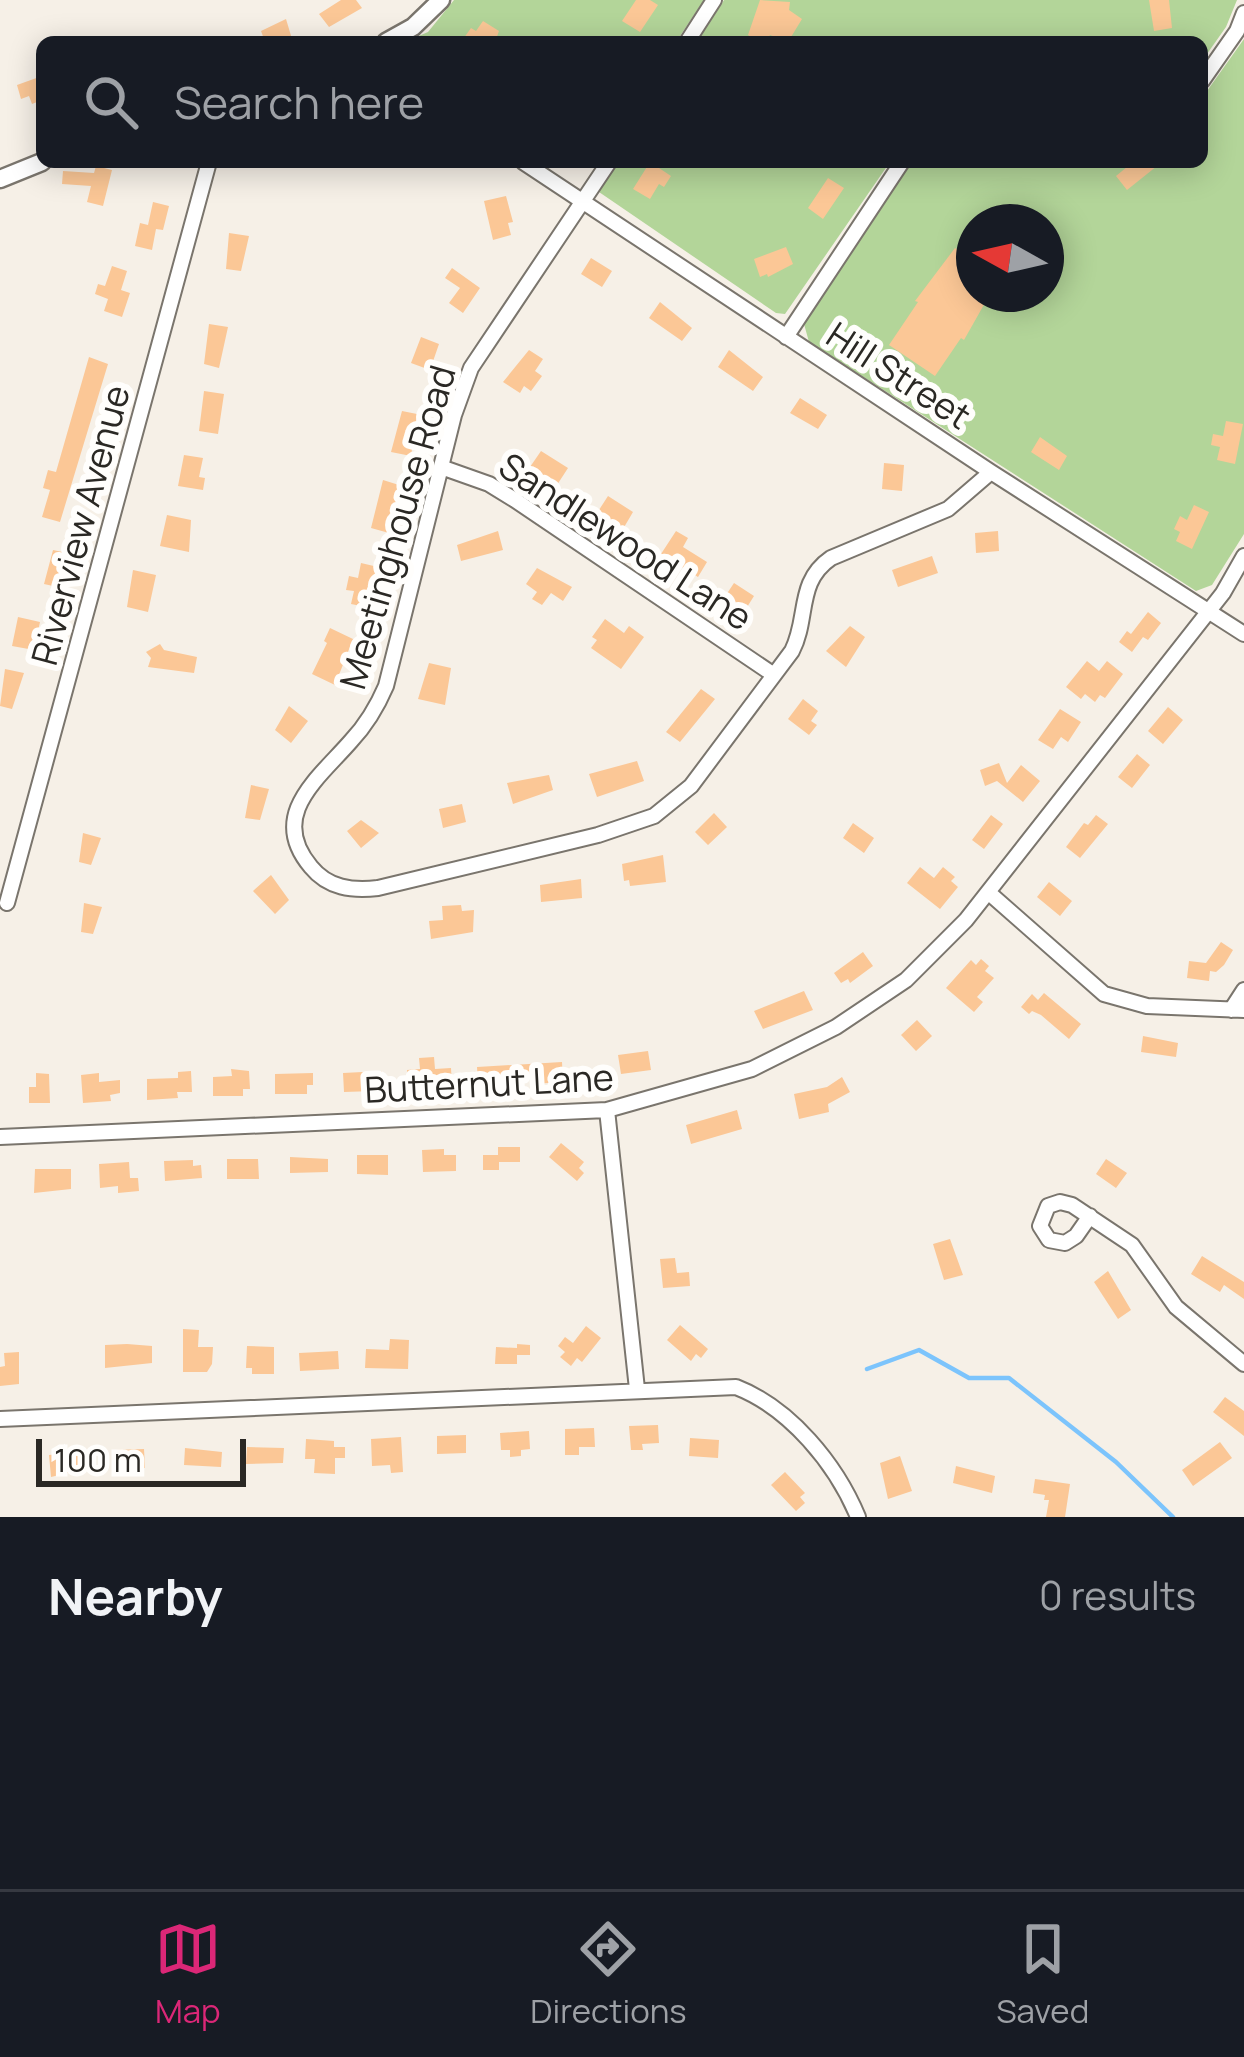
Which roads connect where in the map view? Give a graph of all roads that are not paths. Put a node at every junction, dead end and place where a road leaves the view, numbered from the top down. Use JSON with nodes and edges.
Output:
{"nodes":[{"id":1,"x":441,"y":0,"type":"edge"},
{"id":2,"x":714,"y":0,"type":"edge"},
{"id":3,"x":1244,"y":13,"type":"edge"},
{"id":4,"x":396,"y":36,"type":"edge"},
{"id":5,"x":691,"y":36,"type":"edge"},
{"id":6,"x":1208,"y":73,"type":"edge"},
{"id":7,"x":36,"y":164,"type":"edge"},
{"id":8,"x":207,"y":168,"type":"edge"},
{"id":9,"x":532,"y":168,"type":"edge"},
{"id":10,"x":604,"y":168,"type":"edge"},
{"id":11,"x":898,"y":168,"type":"edge"},
{"id":12,"x":0,"y":179,"type":"edge"},
{"id":13,"x":583,"y":202,"type":"junction"},
{"id":14,"x":786,"y":337,"type":"junction"},
{"id":15,"x":441,"y":467,"type":"junction"},
{"id":16,"x":991,"y":472,"type":"junction"},
{"id":17,"x":1244,"y":556,"type":"edge"},
{"id":18,"x":1208,"y":611,"type":"junction"},
{"id":19,"x":1244,"y":634,"type":"edge"},
{"id":20,"x":774,"y":675,"type":"junction"},
{"id":21,"x":988,"y":892,"type":"junction"},
{"id":22,"x":7,"y":903,"type":"dead end"},
{"id":23,"x":1244,"y":990,"type":"edge"},
{"id":24,"x":1238,"y":1010,"type":"edge"},
{"id":25,"x":607,"y":1110,"type":"junction"},
{"id":26,"x":0,"y":1137,"type":"edge"},
{"id":27,"x":1090,"y":1216,"type":"dead end"},
{"id":28,"x":1244,"y":1364,"type":"edge"},
{"id":29,"x":637,"y":1389,"type":"junction"},
{"id":30,"x":0,"y":1419,"type":"edge"},
{"id":31,"x":858,"y":1517,"type":"edge"}],
"edges":[{"from":1,"to":4,"type":"street"},
{"from":2,"to":5,"type":"street"},
{"from":3,"to":6,"type":"street"},
{"from":7,"to":12,"type":"street"},
{"from":8,"to":22,"type":"street","name":"Riverview Avenue"},
{"from":9,"to":13,"type":"street","name":"Hill Street"},
{"from":10,"to":13,"type":"street","name":"Meetinghouse Road"},
{"from":11,"to":14,"type":"street"},
{"from":13,"to":14,"type":"street","name":"Hill Street"},
{"from":13,"to":15,"type":"street","name":"Meetinghouse Road"},
{"from":14,"to":16,"type":"street","name":"Hill Street"},
{"from":15,"to":20,"type":"street","name":"Sandlewood Lane"},
{"from":15,"to":20,"type":"street","name":"Meetinghouse Road"},
{"from":16,"to":18,"type":"street","name":"Hill Street"},
{"from":16,"to":20,"type":"street","name":"Meetinghouse Road"},
{"from":17,"to":18,"type":"street","name":"Butternut Lane"},
{"from":18,"to":19,"type":"street","name":"Hill Street"},
{"from":18,"to":21,"type":"street","name":"Butternut Lane"},
{"from":21,"to":24,"type":"street"},
{"from":21,"to":25,"type":"street","name":"Butternut Lane"},
{"from":23,"to":24,"type":"street"},
{"from":25,"to":26,"type":"street","name":"Butternut Lane"},
{"from":25,"to":29,"type":"street"},
{"from":27,"to":28,"type":"street"},
{"from":29,"to":30,"type":"street"},
{"from":29,"to":31,"type":"street"}]}
